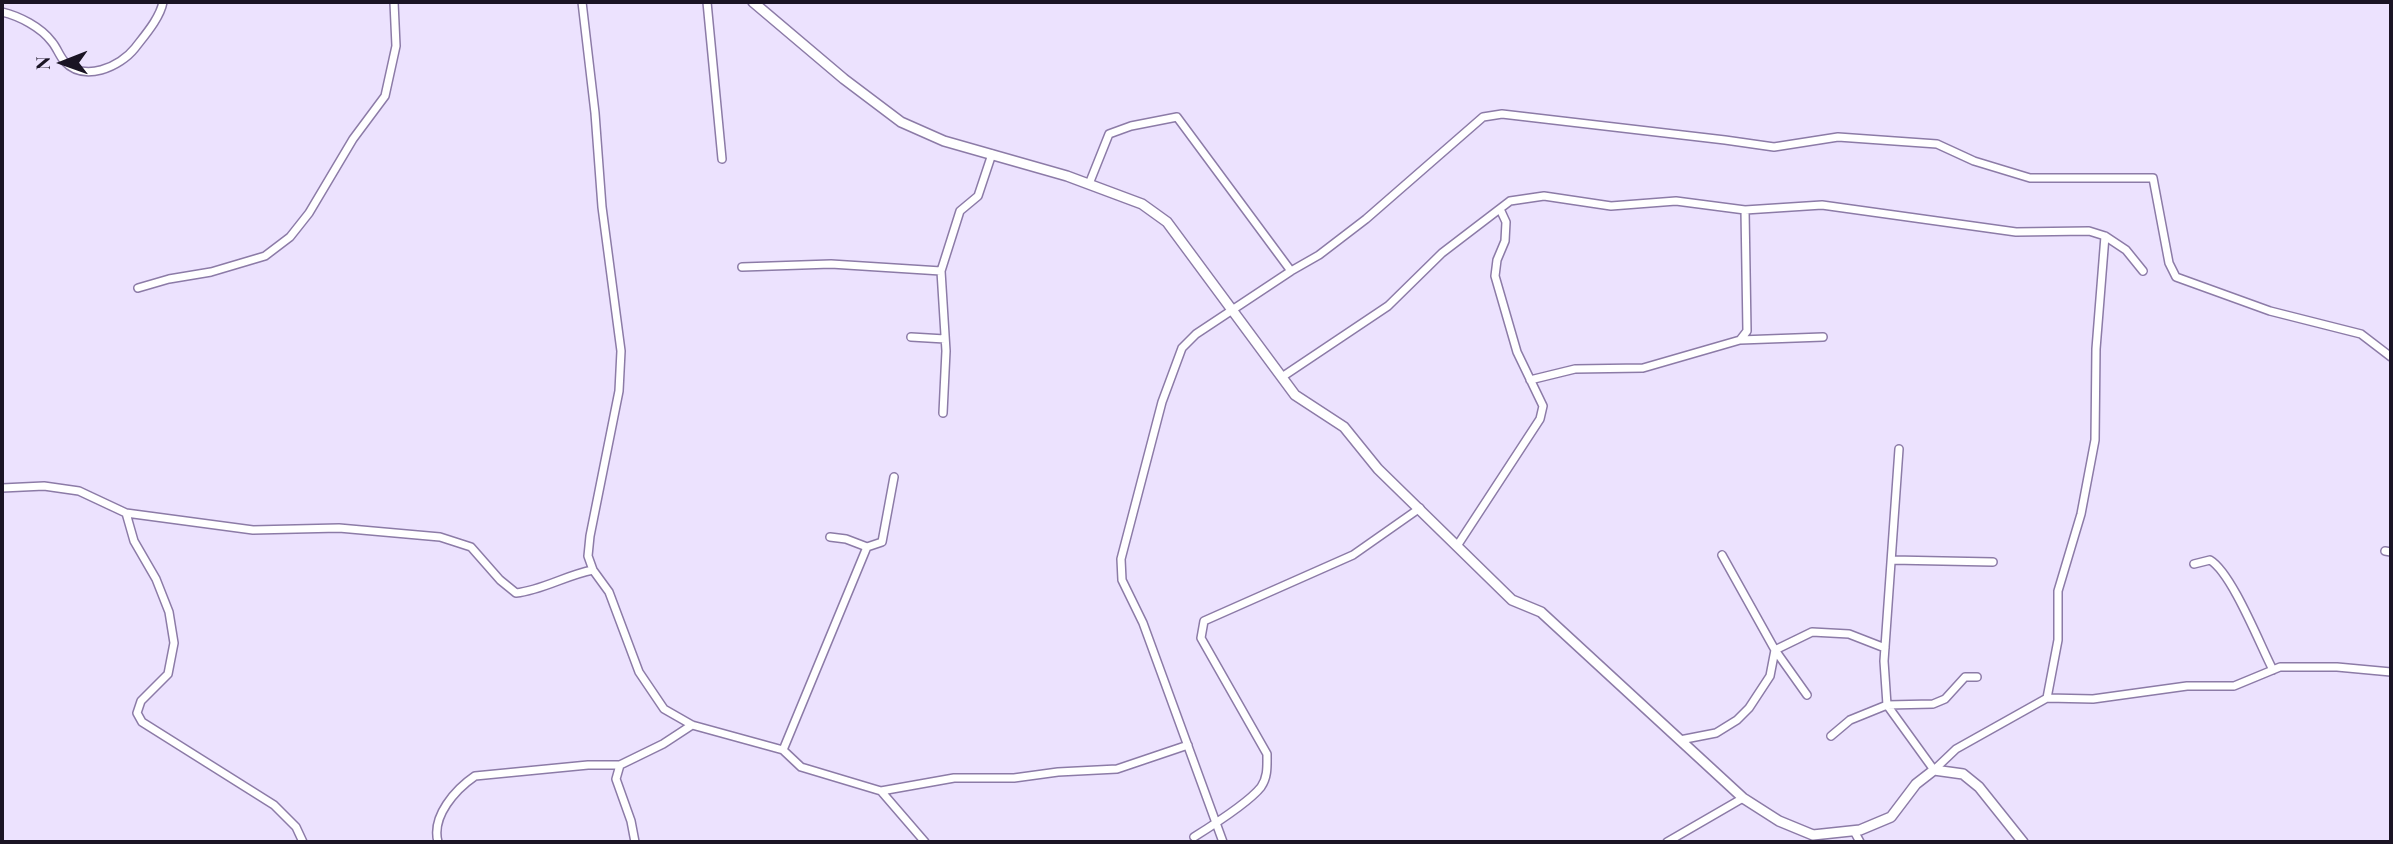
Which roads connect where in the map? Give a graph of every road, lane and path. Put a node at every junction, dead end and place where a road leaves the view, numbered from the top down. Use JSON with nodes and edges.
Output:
{"nodes":[{"id":1,"x":163,"y":2,"type":"edge"},
{"id":2,"x":394,"y":2,"type":"edge"},
{"id":3,"x":582,"y":2,"type":"edge"},
{"id":4,"x":707,"y":2,"type":"edge"},
{"id":5,"x":753,"y":2,"type":"edge"},
{"id":6,"x":2,"y":12,"type":"edge"},
{"id":7,"x":992,"y":154,"type":"junction"},
{"id":8,"x":722,"y":159,"type":"dead end"},
{"id":9,"x":1089,"y":184,"type":"junction"},
{"id":10,"x":1500,"y":209,"type":"junction"},
{"id":11,"x":1745,"y":210,"type":"junction"},
{"id":12,"x":2105,"y":236,"type":"junction"},
{"id":13,"x":742,"y":267,"type":"dead end"},
{"id":14,"x":942,"y":271,"type":"junction"},
{"id":15,"x":1291,"y":271,"type":"junction"},
{"id":16,"x":2143,"y":271,"type":"dead end"},
{"id":17,"x":138,"y":288,"type":"dead end"},
{"id":18,"x":1233,"y":311,"type":"junction"},
{"id":19,"x":911,"y":337,"type":"dead end"},
{"id":20,"x":1823,"y":337,"type":"dead end"},
{"id":21,"x":945,"y":338,"type":"junction"},
{"id":22,"x":1740,"y":340,"type":"junction"},
{"id":23,"x":2391,"y":358,"type":"edge"},
{"id":24,"x":1282,"y":377,"type":"junction"},
{"id":25,"x":1530,"y":380,"type":"junction"},
{"id":26,"x":943,"y":413,"type":"dead end"},
{"id":27,"x":1899,"y":449,"type":"dead end"},
{"id":28,"x":894,"y":477,"type":"dead end"},
{"id":29,"x":2,"y":488,"type":"edge"},
{"id":30,"x":1420,"y":508,"type":"junction"},
{"id":31,"x":126,"y":513,"type":"junction"},
{"id":32,"x":830,"y":537,"type":"dead end"},
{"id":33,"x":1457,"y":546,"type":"junction"},
{"id":34,"x":867,"y":547,"type":"junction"},
{"id":35,"x":1722,"y":555,"type":"dead end"},
{"id":36,"x":1892,"y":560,"type":"junction"},
{"id":37,"x":1993,"y":562,"type":"dead end"},
{"id":38,"x":2194,"y":564,"type":"dead end"},
{"id":39,"x":593,"y":570,"type":"junction"},
{"id":40,"x":1885,"y":648,"type":"junction"},
{"id":41,"x":1775,"y":650,"type":"junction"},
{"id":42,"x":2273,"y":670,"type":"junction"},
{"id":43,"x":2391,"y":672,"type":"edge"},
{"id":44,"x":1977,"y":677,"type":"dead end"},
{"id":45,"x":1807,"y":695,"type":"dead end"},
{"id":46,"x":2047,"y":698,"type":"junction"},
{"id":47,"x":1887,"y":705,"type":"junction"},
{"id":48,"x":692,"y":725,"type":"junction"},
{"id":49,"x":1831,"y":736,"type":"dead end"},
{"id":50,"x":1680,"y":740,"type":"junction"},
{"id":51,"x":1188,"y":745,"type":"junction"},
{"id":52,"x":783,"y":750,"type":"junction"},
{"id":53,"x":620,"y":765,"type":"junction"},
{"id":54,"x":1934,"y":769,"type":"junction"},
{"id":55,"x":881,"y":791,"type":"junction"},
{"id":56,"x":1743,"y":799,"type":"junction"},
{"id":57,"x":1216,"y":823,"type":"junction"},
{"id":58,"x":1854,"y":831,"type":"junction"},
{"id":59,"x":1194,"y":837,"type":"dead end"},
{"id":60,"x":1677,"y":840,"type":"edge"},
{"id":61,"x":303,"y":842,"type":"edge"},
{"id":62,"x":438,"y":842,"type":"edge"},
{"id":63,"x":635,"y":842,"type":"edge"},
{"id":64,"x":925,"y":842,"type":"edge"},
{"id":65,"x":1223,"y":842,"type":"edge"},
{"id":66,"x":1667,"y":842,"type":"edge"},
{"id":67,"x":1860,"y":842,"type":"edge"},
{"id":68,"x":2023,"y":842,"type":"edge"}],
"edges":[{"from":1,"to":6,"type":"street"},
{"from":2,"to":17,"type":"street"},
{"from":3,"to":39,"type":"street"},
{"from":4,"to":8,"type":"street"},
{"from":5,"to":7,"type":"street"},
{"from":7,"to":9,"type":"street"},
{"from":7,"to":14,"type":"street"},
{"from":9,"to":15,"type":"street"},
{"from":9,"to":18,"type":"street"},
{"from":10,"to":11,"type":"street"},
{"from":10,"to":24,"type":"street"},
{"from":10,"to":25,"type":"street"},
{"from":11,"to":12,"type":"street"},
{"from":11,"to":22,"type":"street"},
{"from":12,"to":16,"type":"street"},
{"from":12,"to":46,"type":"street"},
{"from":13,"to":14,"type":"street"},
{"from":14,"to":21,"type":"street"},
{"from":15,"to":18,"type":"street"},
{"from":15,"to":23,"type":"street"},
{"from":18,"to":24,"type":"street"},
{"from":18,"to":51,"type":"street"},
{"from":19,"to":21,"type":"street"},
{"from":20,"to":22,"type":"street"},
{"from":21,"to":26,"type":"street"},
{"from":22,"to":25,"type":"street"},
{"from":24,"to":30,"type":"street"},
{"from":25,"to":33,"type":"street"},
{"from":27,"to":36,"type":"street"},
{"from":28,"to":34,"type":"street"},
{"from":29,"to":31,"type":"street"},
{"from":30,"to":33,"type":"street"},
{"from":30,"to":57,"type":"street"},
{"from":31,"to":39,"type":"street"},
{"from":31,"to":61,"type":"street"},
{"from":32,"to":34,"type":"street"},
{"from":33,"to":50,"type":"street"},
{"from":34,"to":52,"type":"street"},
{"from":35,"to":41,"type":"street"},
{"from":36,"to":37,"type":"street"},
{"from":36,"to":40,"type":"street"},
{"from":38,"to":42,"type":"street"},
{"from":39,"to":48,"type":"street"},
{"from":40,"to":41,"type":"street"},
{"from":40,"to":47,"type":"street"},
{"from":41,"to":45,"type":"street"},
{"from":41,"to":50,"type":"street"},
{"from":42,"to":43,"type":"street"},
{"from":42,"to":46,"type":"street"},
{"from":44,"to":47,"type":"street"},
{"from":46,"to":54,"type":"street"},
{"from":47,"to":49,"type":"street"},
{"from":47,"to":54,"type":"street"},
{"from":48,"to":52,"type":"street"},
{"from":48,"to":53,"type":"street"},
{"from":50,"to":56,"type":"street"},
{"from":51,"to":55,"type":"street"},
{"from":51,"to":57,"type":"street"},
{"from":52,"to":55,"type":"street"},
{"from":53,"to":62,"type":"street"},
{"from":53,"to":63,"type":"street"},
{"from":54,"to":58,"type":"street"},
{"from":54,"to":68,"type":"street"},
{"from":55,"to":64,"type":"street"},
{"from":56,"to":58,"type":"street"},
{"from":56,"to":60,"type":"street"},
{"from":57,"to":59,"type":"street"},
{"from":57,"to":65,"type":"street"},
{"from":58,"to":67,"type":"street"},
{"from":60,"to":66,"type":"street"}]}
